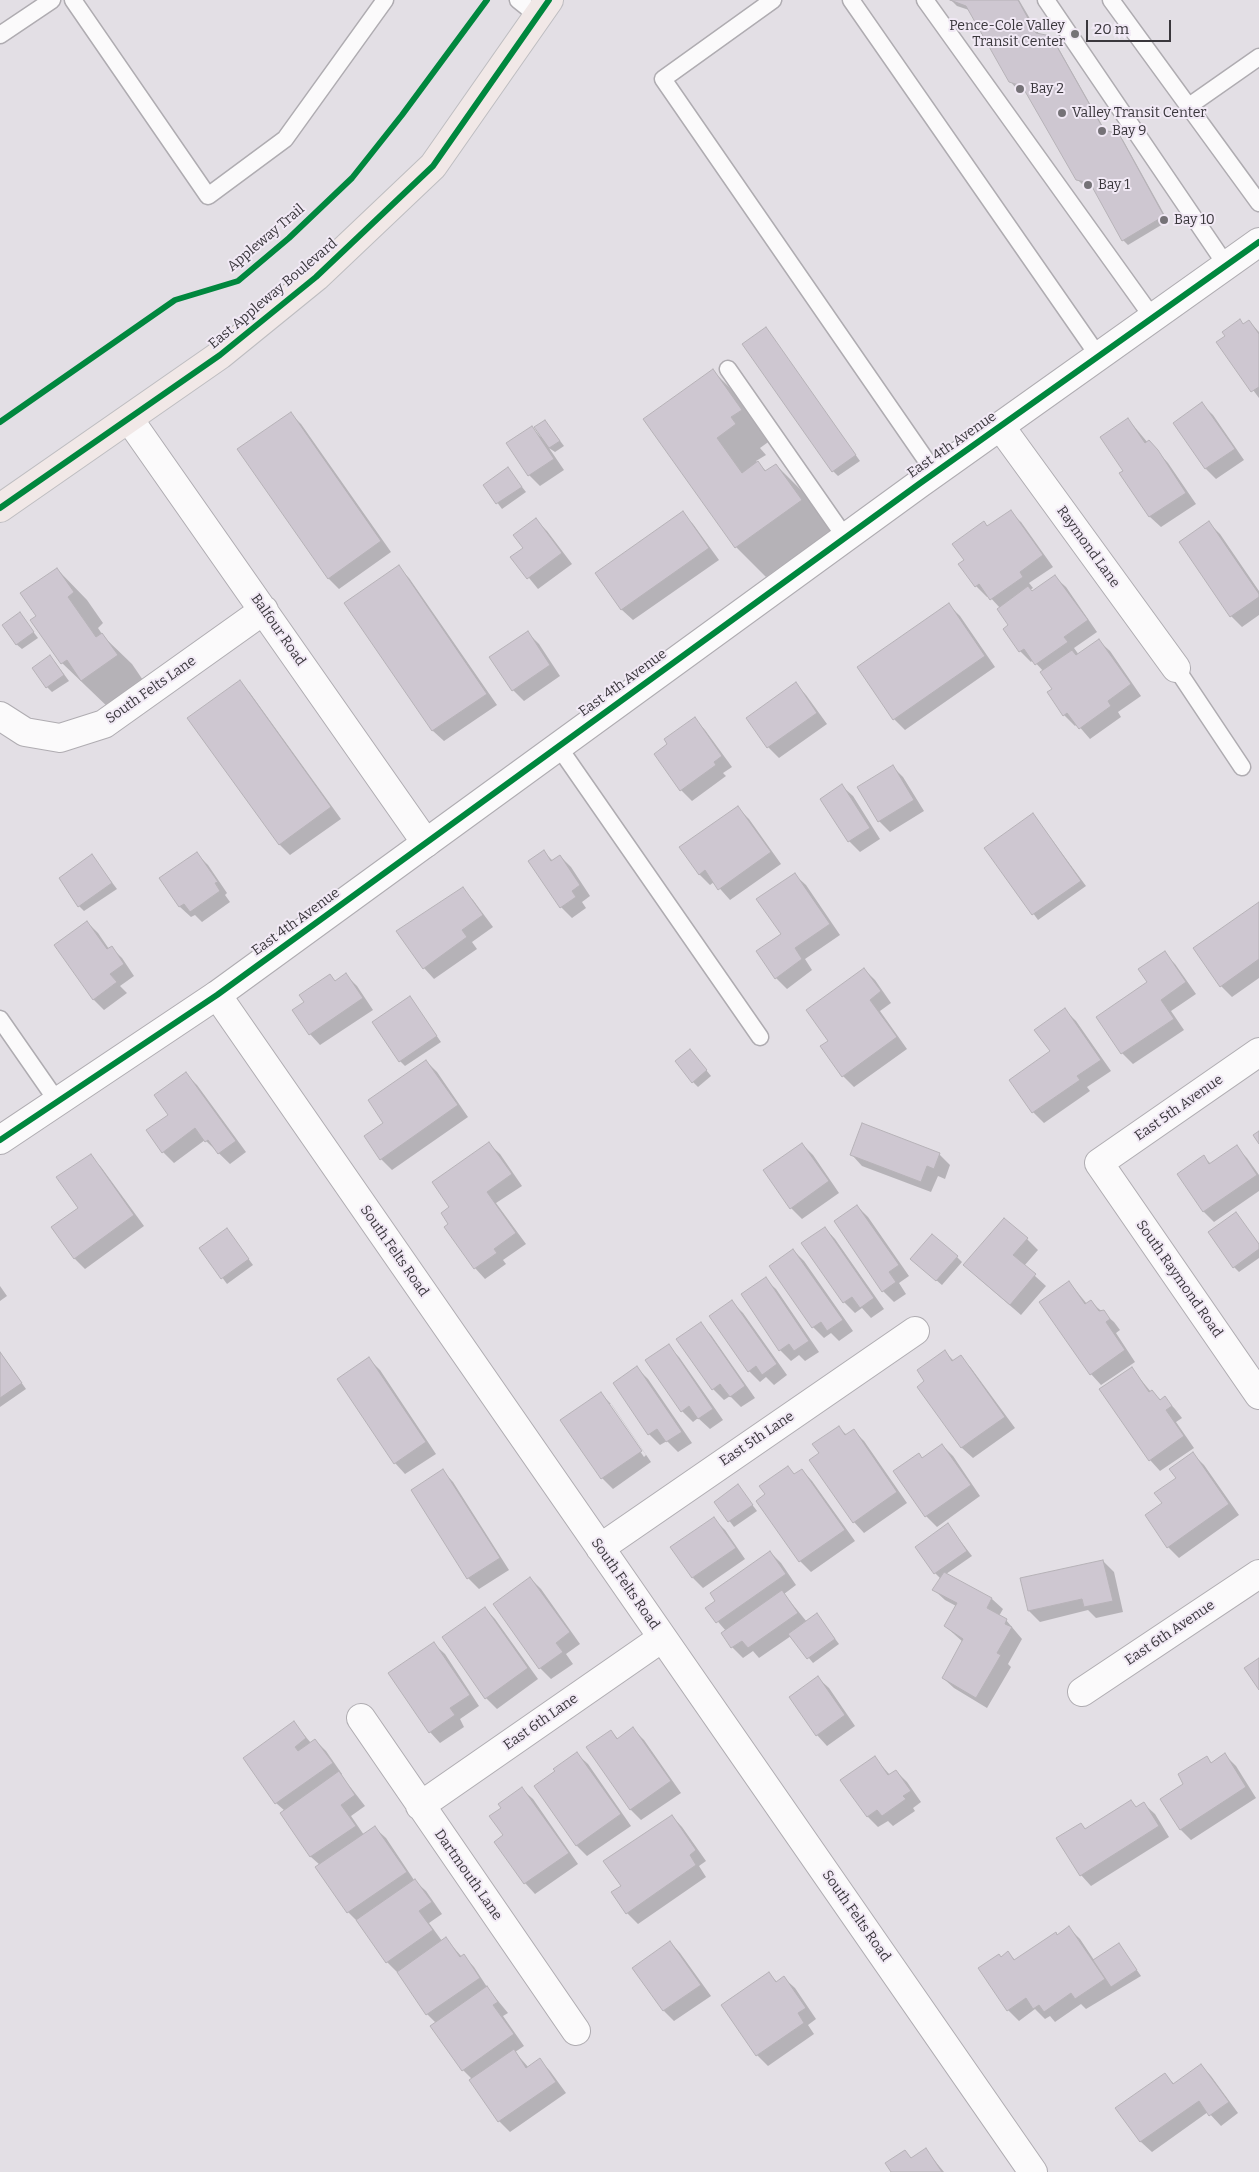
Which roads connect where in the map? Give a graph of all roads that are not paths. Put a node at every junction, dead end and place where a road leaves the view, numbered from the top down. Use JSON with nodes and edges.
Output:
{"nodes":[{"id":1,"x":52,"y":0,"type":"edge"},
{"id":2,"x":73,"y":0,"type":"edge"},
{"id":3,"x":385,"y":0,"type":"edge"},
{"id":4,"x":773,"y":0,"type":"edge"},
{"id":5,"x":851,"y":0,"type":"edge"},
{"id":6,"x":925,"y":0,"type":"edge"},
{"id":7,"x":1046,"y":0,"type":"edge"},
{"id":8,"x":1112,"y":0,"type":"edge"},
{"id":9,"x":535,"y":5,"type":"edge"},
{"id":10,"x":0,"y":35,"type":"edge"},
{"id":11,"x":1259,"y":57,"type":"edge"},
{"id":12,"x":1189,"y":106,"type":"junction"},
{"id":13,"x":1259,"y":203,"type":"edge"},
{"id":14,"x":1259,"y":242,"type":"edge"},
{"id":15,"x":1226,"y":265,"type":"junction"},
{"id":16,"x":1153,"y":318,"type":"junction"},
{"id":17,"x":1099,"y":357,"type":"junction"},
{"id":18,"x":728,"y":369,"type":"dead end"},
{"id":19,"x":129,"y":418,"type":"junction"},
{"id":20,"x":1000,"y":426,"type":"junction"},
{"id":21,"x":935,"y":472,"type":"junction"},
{"id":22,"x":0,"y":508,"type":"edge"},
{"id":23,"x":845,"y":538,"type":"junction"},
{"id":24,"x":264,"y":610,"type":"junction"},
{"id":25,"x":1176,"y":668,"type":"joint"},
{"id":26,"x":0,"y":716,"type":"edge"},
{"id":27,"x":558,"y":746,"type":"junction"},
{"id":28,"x":1242,"y":767,"type":"dead end"},
{"id":29,"x":426,"y":843,"type":"junction"},
{"id":30,"x":217,"y":995,"type":"junction"},
{"id":31,"x":0,"y":1019,"type":"edge"},
{"id":32,"x":760,"y":1037,"type":"dead end"},
{"id":33,"x":1259,"y":1052,"type":"edge"},
{"id":34,"x":57,"y":1101,"type":"junction"},
{"id":35,"x":0,"y":1140,"type":"edge"},
{"id":36,"x":1099,"y":1163,"type":"joint"},
{"id":37,"x":915,"y":1331,"type":"dead end"},
{"id":38,"x":1259,"y":1395,"type":"edge"},
{"id":39,"x":600,"y":1548,"type":"junction"},
{"id":40,"x":1259,"y":1574,"type":"edge"},
{"id":41,"x":662,"y":1638,"type":"junction"},
{"id":42,"x":1082,"y":1692,"type":"dead end"},
{"id":43,"x":361,"y":1718,"type":"dead end"},
{"id":44,"x":420,"y":1806,"type":"junction"},
{"id":45,"x":576,"y":2031,"type":"dead end"},
{"id":46,"x":1033,"y":2172,"type":"edge"}],
"edges":[{"from":1,"to":10,"type":"lane"},
{"from":2,"to":3,"type":"lane"},
{"from":4,"to":21,"type":"lane"},
{"from":5,"to":17,"type":"lane"},
{"from":6,"to":16,"type":"lane"},
{"from":7,"to":15,"type":"lane"},
{"from":8,"to":12,"type":"lane"},
{"from":9,"to":19,"type":"main road","name":"East Appleway Boulevard"},
{"from":11,"to":12,"type":"lane"},
{"from":12,"to":13,"type":"lane"},
{"from":14,"to":15,"type":"street","name":"East 4th Avenue"},
{"from":15,"to":16,"type":"street","name":"East 4th Avenue"},
{"from":16,"to":17,"type":"street","name":"East 4th Avenue"},
{"from":17,"to":20,"type":"street","name":"East 4th Avenue"},
{"from":18,"to":23,"type":"lane"},
{"from":19,"to":22,"type":"main road","name":"East Appleway Boulevard"},
{"from":19,"to":24,"type":"street","name":"Balfour Road"},
{"from":20,"to":21,"type":"street","name":"East 4th Avenue"},
{"from":20,"to":25,"type":"street","name":"Raymond Lane"},
{"from":21,"to":23,"type":"street","name":"East 4th Avenue"},
{"from":23,"to":27,"type":"street","name":"East 4th Avenue"},
{"from":24,"to":26,"type":"street","name":"South Felts Lane"},
{"from":24,"to":29,"type":"street","name":"Balfour Road"},
{"from":25,"to":28,"type":"lane"},
{"from":27,"to":29,"type":"street","name":"East 4th Avenue"},
{"from":27,"to":32,"type":"lane"},
{"from":29,"to":30,"type":"street","name":"East 4th Avenue"},
{"from":30,"to":34,"type":"street","name":"East 4th Avenue"},
{"from":30,"to":39,"type":"street","name":"South Felts Road"},
{"from":31,"to":34,"type":"lane"},
{"from":33,"to":36,"type":"street","name":"East 5th Avenue"},
{"from":34,"to":35,"type":"street","name":"East 4th Avenue"},
{"from":36,"to":38,"type":"street","name":"South Raymond Road"},
{"from":37,"to":39,"type":"street","name":"East 5th Lane"},
{"from":39,"to":41,"type":"street","name":"South Felts Road"},
{"from":40,"to":42,"type":"street","name":"East 6th Avenue"},
{"from":41,"to":44,"type":"street","name":"East 6th Lane"},
{"from":41,"to":46,"type":"street","name":"South Felts Road"},
{"from":43,"to":44,"type":"street","name":"Dartmouth Lane"},
{"from":44,"to":45,"type":"street","name":"Dartmouth Lane"}]}
